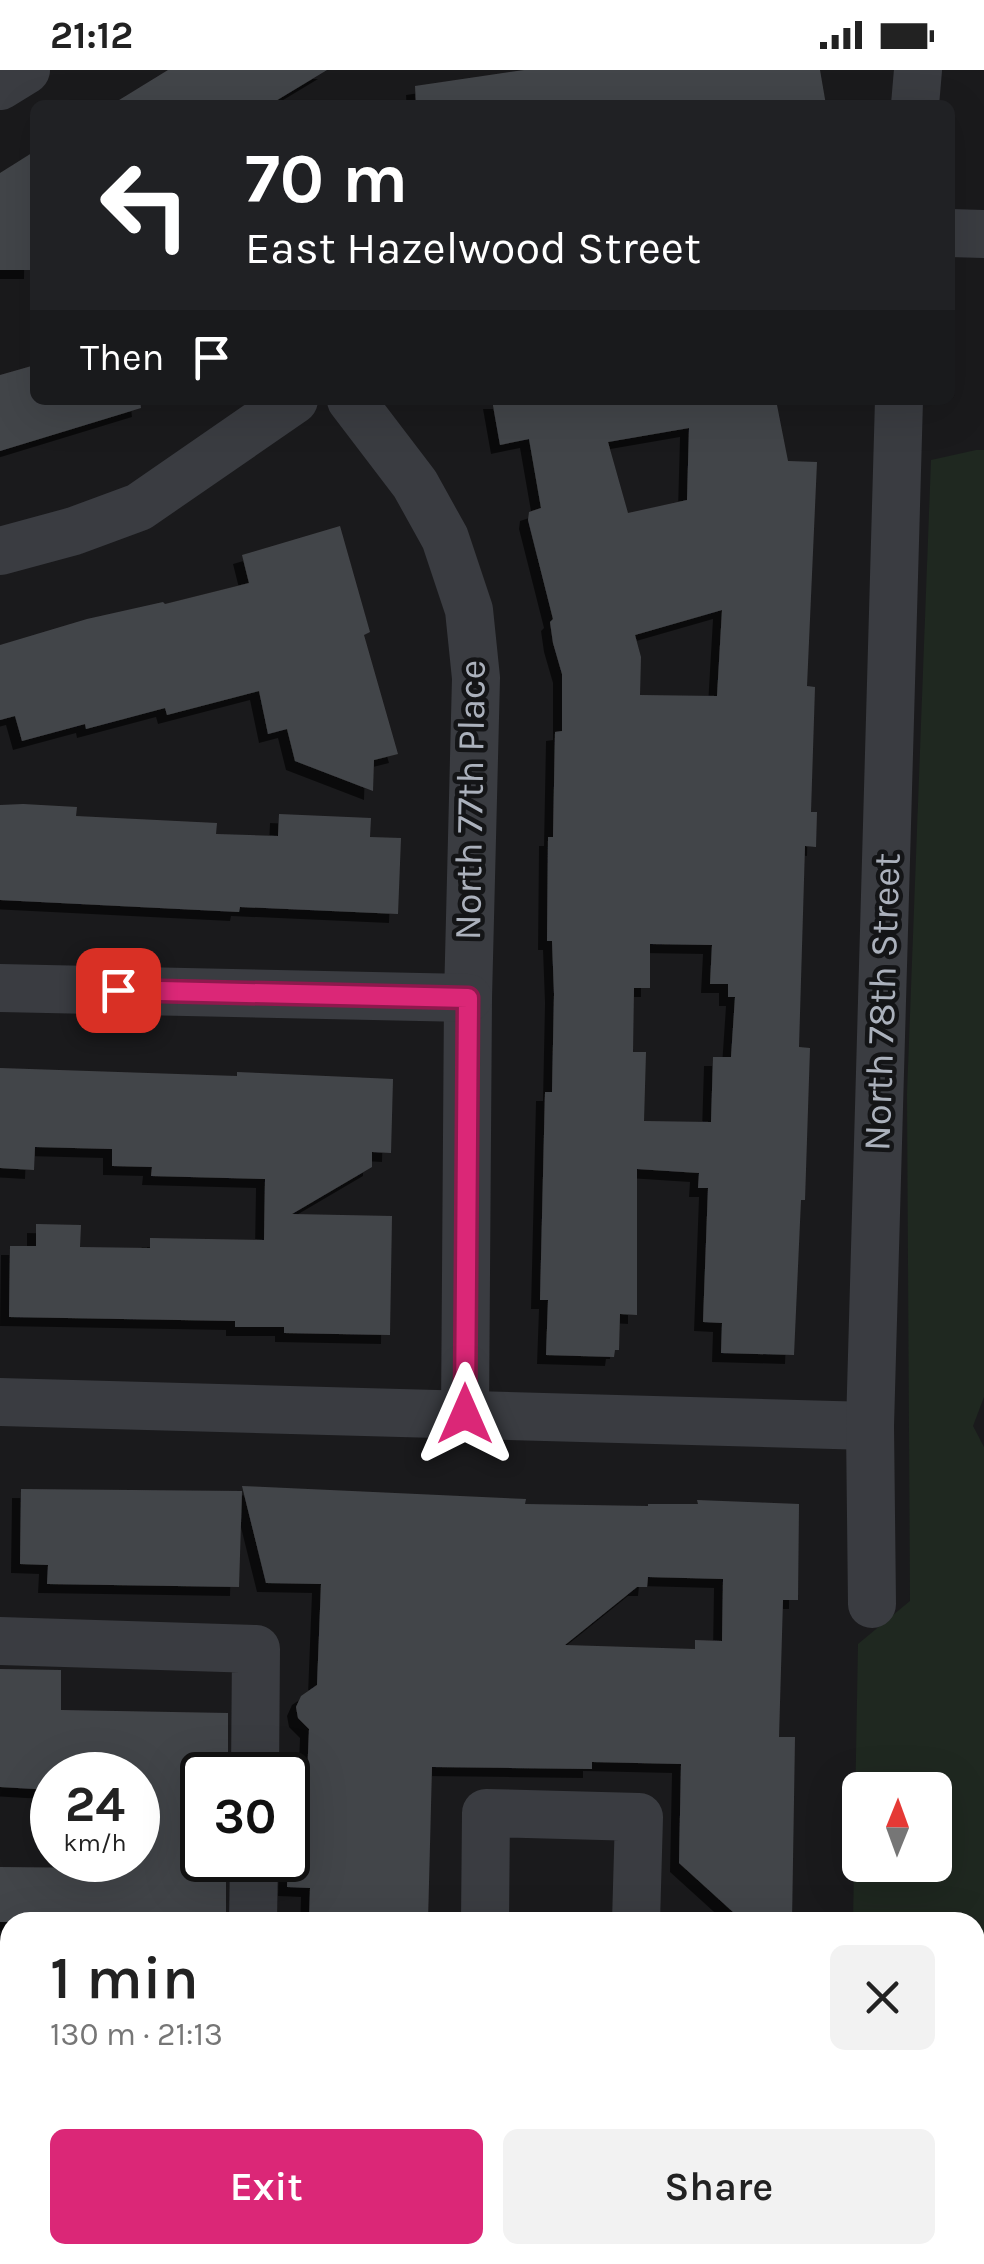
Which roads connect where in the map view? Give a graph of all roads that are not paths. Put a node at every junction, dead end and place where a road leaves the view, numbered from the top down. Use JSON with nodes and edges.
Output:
{"nodes":[{"id":1,"x":26,"y":70,"type":"edge"},
{"id":2,"x":918,"y":70,"type":"edge"},
{"id":3,"x":0,"y":86,"type":"edge"},
{"id":4,"x":915,"y":100,"type":"edge"},
{"id":5,"x":955,"y":233,"type":"edge"},
{"id":6,"x":984,"y":234,"type":"edge"},
{"id":7,"x":287,"y":405,"type":"edge"},
{"id":8,"x":354,"y":405,"type":"edge"},
{"id":9,"x":899,"y":405,"type":"edge"},
{"id":10,"x":0,"y":550,"type":"edge"},
{"id":11,"x":0,"y":988,"type":"edge"},
{"id":12,"x":468,"y":998,"type":"junction"},
{"id":13,"x":0,"y":1402,"type":"edge"},
{"id":14,"x":465,"y":1414,"type":"junction"},
{"id":15,"x":870,"y":1426,"type":"junction"},
{"id":16,"x":872,"y":1604,"type":"dead end"},
{"id":17,"x":0,"y":1641,"type":"edge"},
{"id":18,"x":254,"y":1752,"type":"edge"},
{"id":19,"x":254,"y":1882,"type":"edge"},
{"id":20,"x":253,"y":1912,"type":"edge"},
{"id":21,"x":485,"y":1912,"type":"edge"},
{"id":22,"x":636,"y":1912,"type":"edge"}],
"edges":[{"from":1,"to":3,"type":"street"},
{"from":2,"to":4,"type":"street"},
{"from":5,"to":6,"type":"street"},
{"from":7,"to":10,"type":"street"},
{"from":8,"to":12,"type":"street","name":"North 77th Place"},
{"from":9,"to":15,"type":"street","name":"North 78th Street"},
{"from":11,"to":12,"type":"street"},
{"from":12,"to":14,"type":"street","name":"North 77th Place"},
{"from":13,"to":14,"type":"street"},
{"from":14,"to":15,"type":"street"},
{"from":15,"to":16,"type":"street","name":"North 78th Street"},
{"from":17,"to":18,"type":"street"},
{"from":19,"to":20,"type":"street"},
{"from":21,"to":22,"type":"street"}]}
